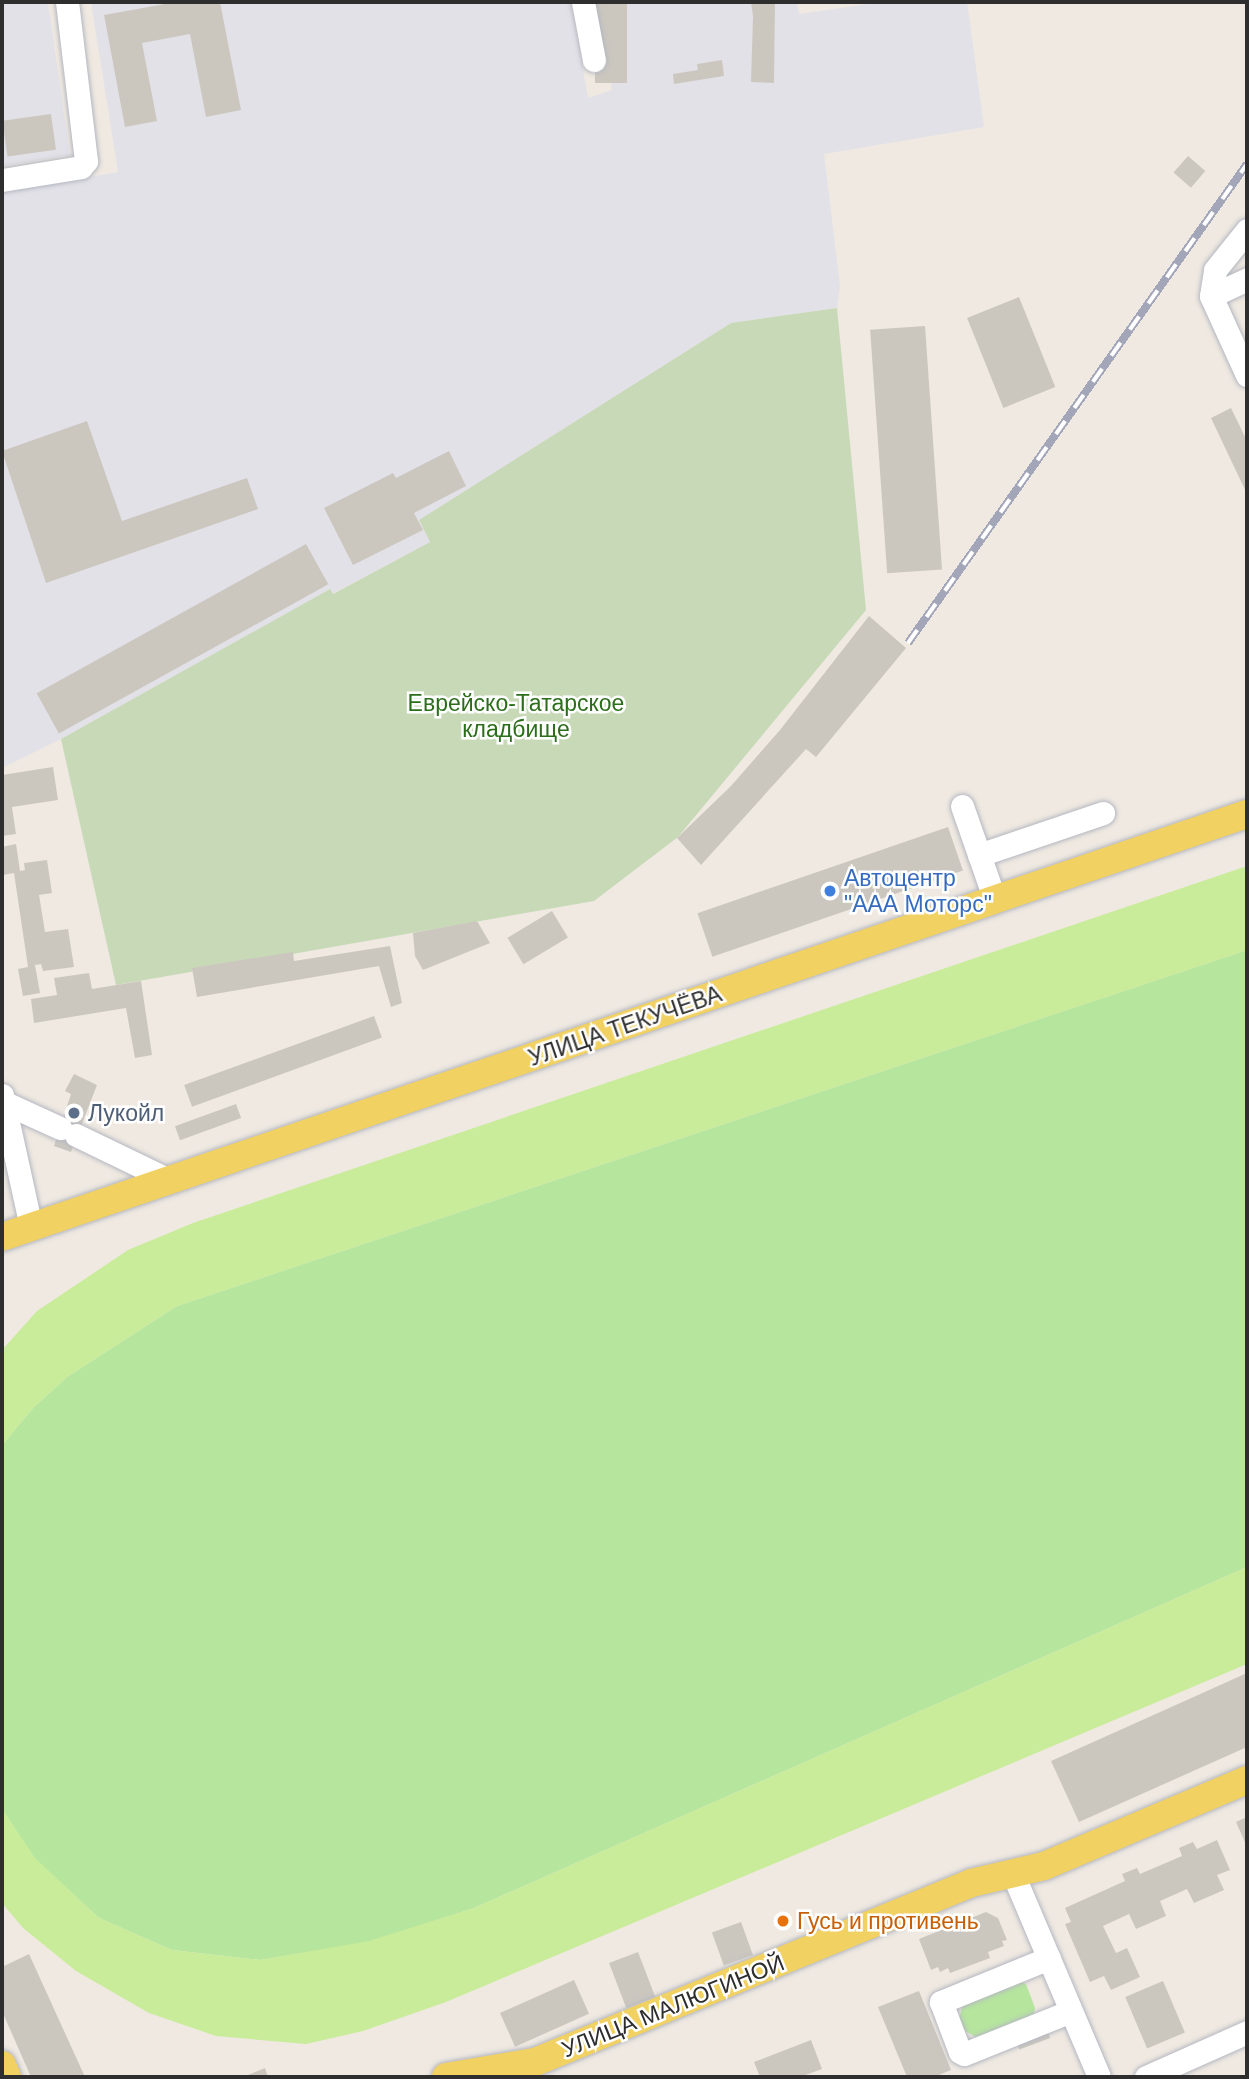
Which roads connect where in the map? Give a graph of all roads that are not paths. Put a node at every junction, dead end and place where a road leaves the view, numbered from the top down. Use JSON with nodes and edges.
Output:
{"nodes":[{"id":1,"x":66,"y":2,"type":"edge"},
{"id":2,"x":583,"y":2,"type":"edge"},
{"id":3,"x":594,"y":60,"type":"dead end"},
{"id":4,"x":2,"y":180,"type":"edge"},
{"id":5,"x":1247,"y":230,"type":"edge"},
{"id":6,"x":1247,"y":279,"type":"edge"},
{"id":7,"x":1210,"y":296,"type":"junction"},
{"id":8,"x":1247,"y":375,"type":"edge"},
{"id":9,"x":962,"y":806,"type":"dead end"},
{"id":10,"x":1103,"y":813,"type":"dead end"},
{"id":11,"x":1247,"y":814,"type":"edge"},
{"id":12,"x":979,"y":855,"type":"junction"},
{"id":13,"x":995,"y":900,"type":"junction"},
{"id":14,"x":2,"y":1098,"type":"edge"},
{"id":15,"x":169,"y":1180,"type":"junction"},
{"id":16,"x":31,"y":1227,"type":"junction"},
{"id":17,"x":2,"y":1237,"type":"edge"},
{"id":18,"x":1247,"y":1780,"type":"edge"},
{"id":19,"x":1013,"y":1874,"type":"junction"},
{"id":20,"x":1048,"y":1958,"type":"junction"},
{"id":21,"x":1073,"y":2016,"type":"junction"},
{"id":22,"x":1047,"y":2031,"type":"dead end"},
{"id":23,"x":1247,"y":2032,"type":"edge"},
{"id":24,"x":2,"y":2064,"type":"edge"},
{"id":25,"x":1090,"y":2074,"type":"edge"},
{"id":26,"x":7,"y":2077,"type":"edge"},
{"id":27,"x":446,"y":2077,"type":"edge"},
{"id":28,"x":1146,"y":2077,"type":"edge"}],
"edges":[{"from":1,"to":4,"type":"street"},
{"from":2,"to":3,"type":"street"},
{"from":5,"to":7,"type":"street"},
{"from":6,"to":7,"type":"street"},
{"from":7,"to":8,"type":"street"},
{"from":9,"to":12,"type":"street"},
{"from":10,"to":12,"type":"street"},
{"from":11,"to":13,"type":"main road","name":"УЛИЦА ТЕКУЧЁВА"},
{"from":12,"to":13,"type":"street"},
{"from":13,"to":15,"type":"main road","name":"УЛИЦА ТЕКУЧЁВА"},
{"from":14,"to":15,"type":"street"},
{"from":14,"to":16,"type":"street"},
{"from":15,"to":16,"type":"main road","name":"УЛИЦА ТЕКУЧЁВА"},
{"from":16,"to":17,"type":"main road","name":"УЛИЦА ТЕКУЧЁВА"},
{"from":18,"to":19,"type":"main road","name":"УЛИЦА МАЛЮГИНОЙ"},
{"from":19,"to":20,"type":"street"},
{"from":19,"to":27,"type":"main road","name":"УЛИЦА МАЛЮГИНОЙ"},
{"from":20,"to":21,"type":"street"},
{"from":20,"to":21,"type":"street"},
{"from":21,"to":22,"type":"street"},
{"from":21,"to":25,"type":"street"},
{"from":23,"to":28,"type":"street"},
{"from":24,"to":26,"type":"main road"}]}
